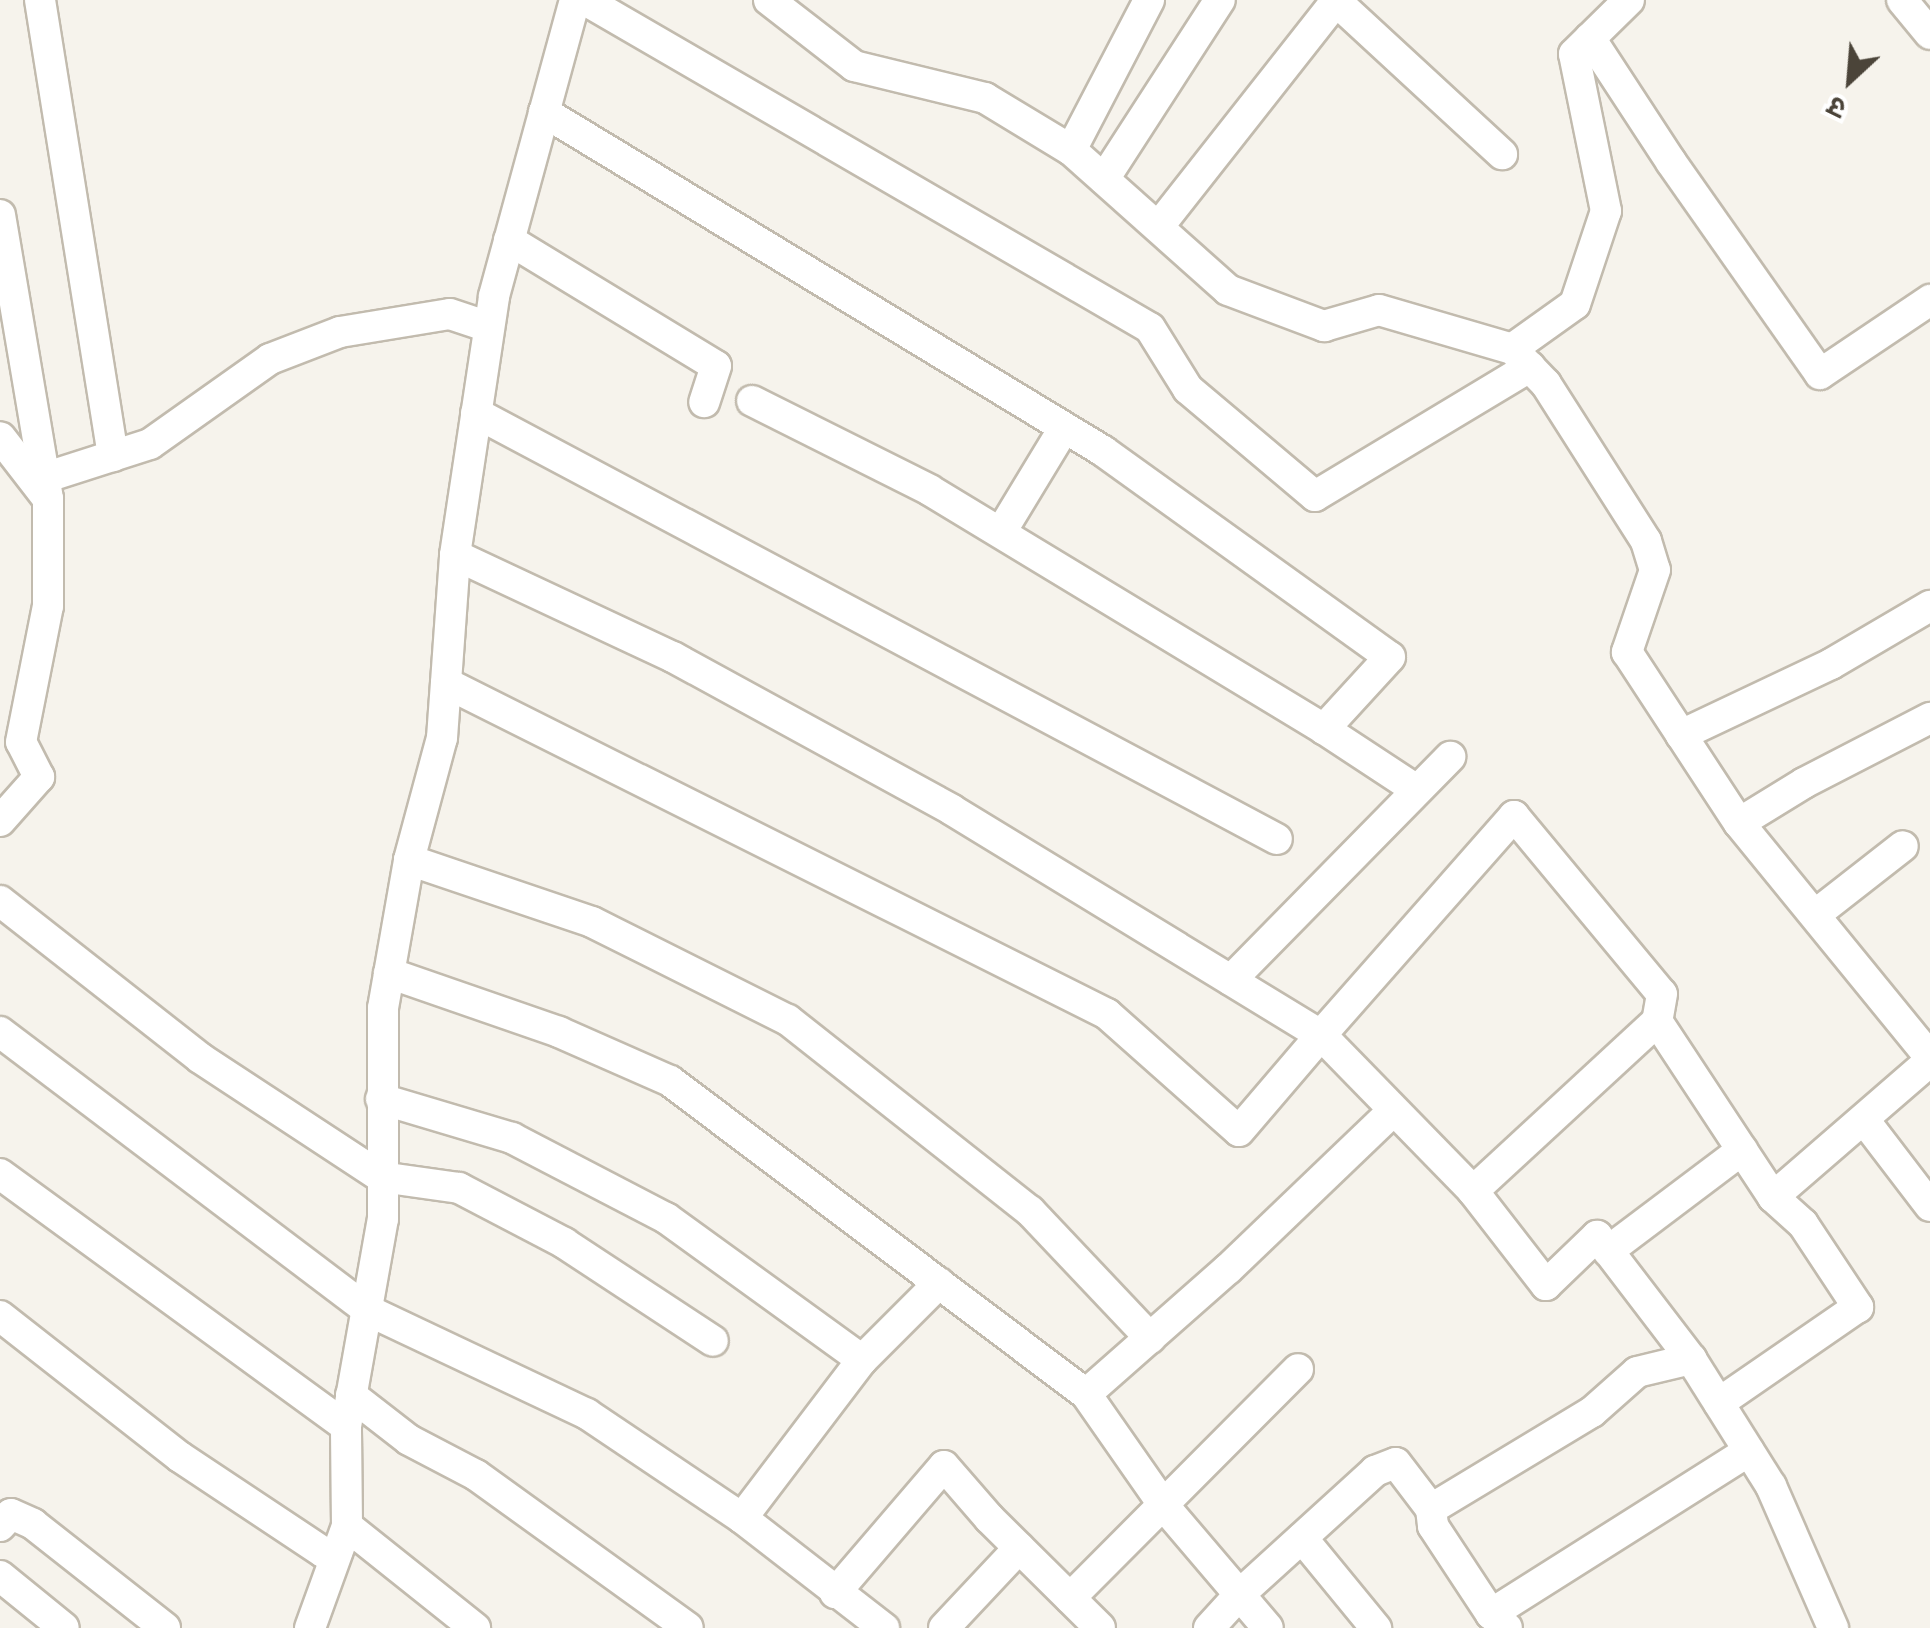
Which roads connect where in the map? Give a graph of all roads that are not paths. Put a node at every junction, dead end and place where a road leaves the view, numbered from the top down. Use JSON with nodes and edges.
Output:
{"nodes":[{"id":1,"x":40,"y":0,"type":"edge"},
{"id":2,"x":575,"y":0,"type":"edge"},
{"id":3,"x":585,"y":0,"type":"edge"},
{"id":4,"x":768,"y":0,"type":"edge"},
{"id":5,"x":1150,"y":0,"type":"edge"},
{"id":6,"x":1220,"y":0,"type":"edge"},
{"id":7,"x":1629,"y":0,"type":"edge"},
{"id":8,"x":1902,"y":0,"type":"edge"},
{"id":9,"x":1336,"y":1,"type":"edge"},
{"id":10,"x":1930,"y":34,"type":"edge"},
{"id":11,"x":1590,"y":38,"type":"junction"},
{"id":12,"x":544,"y":112,"type":"junction"},
{"id":13,"x":1071,"y":150,"type":"junction"},
{"id":14,"x":1502,"y":154,"type":"dead end"},
{"id":15,"x":1104,"y":178,"type":"junction"},
{"id":16,"x":0,"y":214,"type":"edge"},
{"id":17,"x":1159,"y":226,"type":"junction"},
{"id":18,"x":509,"y":240,"type":"junction"},
{"id":19,"x":1930,"y":300,"type":"edge"},
{"id":20,"x":489,"y":327,"type":"junction"},
{"id":21,"x":1521,"y":358,"type":"junction"},
{"id":22,"x":752,"y":401,"type":"dead end"},
{"id":23,"x":704,"y":402,"type":"dead end"},
{"id":24,"x":476,"y":413,"type":"junction"},
{"id":25,"x":1064,"y":428,"type":"junction"},
{"id":26,"x":0,"y":438,"type":"edge"},
{"id":27,"x":113,"y":456,"type":"junction"},
{"id":28,"x":46,"y":488,"type":"junction"},
{"id":29,"x":1001,"y":532,"type":"junction"},
{"id":30,"x":456,"y":555,"type":"junction"},
{"id":31,"x":1930,"y":606,"type":"edge"},
{"id":32,"x":446,"y":683,"type":"junction"},
{"id":33,"x":0,"y":714,"type":"edge"},
{"id":34,"x":1930,"y":718,"type":"edge"},
{"id":35,"x":1324,"y":730,"type":"junction"},
{"id":36,"x":1682,"y":736,"type":"junction"},
{"id":37,"x":21,"y":742,"type":"junction"},
{"id":38,"x":1450,"y":756,"type":"dead end"},
{"id":39,"x":1417,"y":790,"type":"junction"},
{"id":40,"x":0,"y":821,"type":"edge"},
{"id":41,"x":1739,"y":823,"type":"junction"},
{"id":42,"x":1277,"y":839,"type":"dead end"},
{"id":43,"x":1902,"y":846,"type":"dead end"},
{"id":44,"x":409,"y":860,"type":"junction"},
{"id":45,"x":0,"y":901,"type":"edge"},
{"id":46,"x":1816,"y":914,"type":"junction"},
{"id":47,"x":390,"y":973,"type":"junction"},
{"id":48,"x":1231,"y":980,"type":"junction"},
{"id":49,"x":1657,"y":1020,"type":"junction"},
{"id":50,"x":0,"y":1032,"type":"edge"},
{"id":51,"x":1322,"y":1034,"type":"junction"},
{"id":52,"x":1928,"y":1051,"type":"edge"},
{"id":53,"x":381,"y":1099,"type":"junction"},
{"id":54,"x":1393,"y":1110,"type":"junction"},
{"id":55,"x":1864,"y":1121,"type":"junction"},
{"id":56,"x":1742,"y":1150,"type":"junction"},
{"id":57,"x":0,"y":1174,"type":"edge"},
{"id":58,"x":381,"y":1177,"type":"junction"},
{"id":59,"x":1473,"y":1190,"type":"junction"},
{"id":60,"x":1773,"y":1198,"type":"junction"},
{"id":61,"x":1930,"y":1206,"type":"edge"},
{"id":62,"x":1608,"y":1251,"type":"junction"},
{"id":63,"x":939,"y":1283,"type":"junction"},
{"id":64,"x":366,"y":1310,"type":"junction"},
{"id":65,"x":0,"y":1316,"type":"edge"},
{"id":66,"x":1150,"y":1338,"type":"junction"},
{"id":67,"x":713,"y":1341,"type":"dead end"},
{"id":68,"x":1691,"y":1359,"type":"junction"},
{"id":69,"x":862,"y":1360,"type":"junction"},
{"id":70,"x":1298,"y":1369,"type":"dead end"},
{"id":71,"x":1086,"y":1394,"type":"junction"},
{"id":72,"x":352,"y":1395,"type":"junction"},
{"id":73,"x":1719,"y":1403,"type":"junction"},
{"id":74,"x":346,"y":1426,"type":"junction"},
{"id":75,"x":1749,"y":1451,"type":"junction"},
{"id":76,"x":1164,"y":1506,"type":"junction"},
{"id":77,"x":1431,"y":1509,"type":"junction"},
{"id":78,"x":742,"y":1518,"type":"junction"},
{"id":79,"x":0,"y":1526,"type":"edge"},
{"id":80,"x":1302,"y":1538,"type":"junction"},
{"id":81,"x":342,"y":1539,"type":"junction"},
{"id":82,"x":1018,"y":1548,"type":"junction"},
{"id":83,"x":0,"y":1576,"type":"edge"},
{"id":84,"x":835,"y":1593,"type":"junction"},
{"id":85,"x":1240,"y":1594,"type":"junction"},
{"id":86,"x":1082,"y":1617,"type":"edge"},
{"id":87,"x":1499,"y":1621,"type":"edge"},
{"id":88,"x":64,"y":1628,"type":"edge"},
{"id":89,"x":165,"y":1628,"type":"edge"},
{"id":90,"x":310,"y":1628,"type":"edge"},
{"id":91,"x":475,"y":1628,"type":"edge"},
{"id":92,"x":688,"y":1628,"type":"edge"},
{"id":93,"x":884,"y":1628,"type":"edge"},
{"id":94,"x":944,"y":1628,"type":"edge"},
{"id":95,"x":1209,"y":1628,"type":"edge"},
{"id":96,"x":1268,"y":1628,"type":"edge"},
{"id":97,"x":1376,"y":1628,"type":"edge"},
{"id":98,"x":1833,"y":1628,"type":"edge"}],
"edges":[{"from":1,"to":27,"type":"street"},
{"from":2,"to":12,"type":"street"},
{"from":3,"to":21,"type":"street"},
{"from":4,"to":13,"type":"street"},
{"from":5,"to":13,"type":"street"},
{"from":6,"to":15,"type":"street"},
{"from":7,"to":11,"type":"street"},
{"from":8,"to":10,"type":"street"},
{"from":9,"to":14,"type":"street"},
{"from":9,"to":17,"type":"street"},
{"from":11,"to":19,"type":"street"},
{"from":11,"to":21,"type":"street"},
{"from":12,"to":18,"type":"street"},
{"from":12,"to":25,"type":"street"},
{"from":13,"to":15,"type":"street"},
{"from":15,"to":17,"type":"street"},
{"from":16,"to":28,"type":"street"},
{"from":17,"to":21,"type":"street"},
{"from":18,"to":20,"type":"street"},
{"from":18,"to":23,"type":"street"},
{"from":20,"to":24,"type":"street"},
{"from":20,"to":27,"type":"street"},
{"from":21,"to":36,"type":"street"},
{"from":22,"to":29,"type":"street"},
{"from":24,"to":30,"type":"street"},
{"from":24,"to":42,"type":"street"},
{"from":25,"to":29,"type":"street"},
{"from":25,"to":35,"type":"street"},
{"from":26,"to":28,"type":"street"},
{"from":27,"to":28,"type":"street"},
{"from":28,"to":37,"type":"street"},
{"from":29,"to":35,"type":"street"},
{"from":30,"to":32,"type":"street"},
{"from":30,"to":48,"type":"street"},
{"from":31,"to":36,"type":"street"},
{"from":32,"to":44,"type":"street"},
{"from":32,"to":51,"type":"street"},
{"from":33,"to":37,"type":"street"},
{"from":34,"to":41,"type":"street"},
{"from":35,"to":39,"type":"street"},
{"from":36,"to":41,"type":"street"},
{"from":37,"to":40,"type":"street"},
{"from":38,"to":39,"type":"street"},
{"from":39,"to":48,"type":"street"},
{"from":41,"to":46,"type":"street"},
{"from":43,"to":46,"type":"street"},
{"from":44,"to":47,"type":"street"},
{"from":44,"to":66,"type":"street"},
{"from":45,"to":58,"type":"street"},
{"from":46,"to":52,"type":"street"},
{"from":47,"to":53,"type":"street"},
{"from":47,"to":63,"type":"street"},
{"from":48,"to":51,"type":"street"},
{"from":49,"to":51,"type":"street"},
{"from":49,"to":56,"type":"street"},
{"from":49,"to":59,"type":"street"},
{"from":50,"to":64,"type":"street"},
{"from":51,"to":54,"type":"street"},
{"from":52,"to":55,"type":"street"},
{"from":53,"to":58,"type":"street"},
{"from":53,"to":69,"type":"street"},
{"from":54,"to":59,"type":"street"},
{"from":54,"to":66,"type":"street"},
{"from":55,"to":60,"type":"street"},
{"from":55,"to":61,"type":"street"},
{"from":56,"to":60,"type":"street"},
{"from":56,"to":62,"type":"street"},
{"from":57,"to":74,"type":"street"},
{"from":58,"to":64,"type":"street"},
{"from":58,"to":67,"type":"street"},
{"from":59,"to":62,"type":"street"},
{"from":60,"to":73,"type":"street"},
{"from":62,"to":68,"type":"street"},
{"from":63,"to":69,"type":"street"},
{"from":63,"to":71,"type":"street"},
{"from":64,"to":72,"type":"street"},
{"from":64,"to":78,"type":"street"},
{"from":65,"to":81,"type":"street"},
{"from":66,"to":71,"type":"street"},
{"from":68,"to":73,"type":"street"},
{"from":68,"to":77,"type":"street"},
{"from":69,"to":78,"type":"street"},
{"from":70,"to":76,"type":"street"},
{"from":71,"to":76,"type":"street"},
{"from":72,"to":74,"type":"street"},
{"from":72,"to":92,"type":"street"},
{"from":73,"to":75,"type":"street"},
{"from":74,"to":81,"type":"street"},
{"from":75,"to":87,"type":"street"},
{"from":75,"to":98,"type":"street"},
{"from":76,"to":85,"type":"street"},
{"from":76,"to":86,"type":"street"},
{"from":77,"to":80,"type":"street"},
{"from":77,"to":87,"type":"street"},
{"from":78,"to":84,"type":"street"},
{"from":79,"to":89,"type":"street"},
{"from":80,"to":85,"type":"street"},
{"from":80,"to":97,"type":"street"},
{"from":81,"to":90,"type":"street"},
{"from":81,"to":91,"type":"street"},
{"from":82,"to":84,"type":"street"},
{"from":82,"to":86,"type":"street"},
{"from":82,"to":94,"type":"street"},
{"from":83,"to":88,"type":"street"},
{"from":84,"to":93,"type":"street"},
{"from":85,"to":95,"type":"street"},
{"from":85,"to":96,"type":"street"}]}
